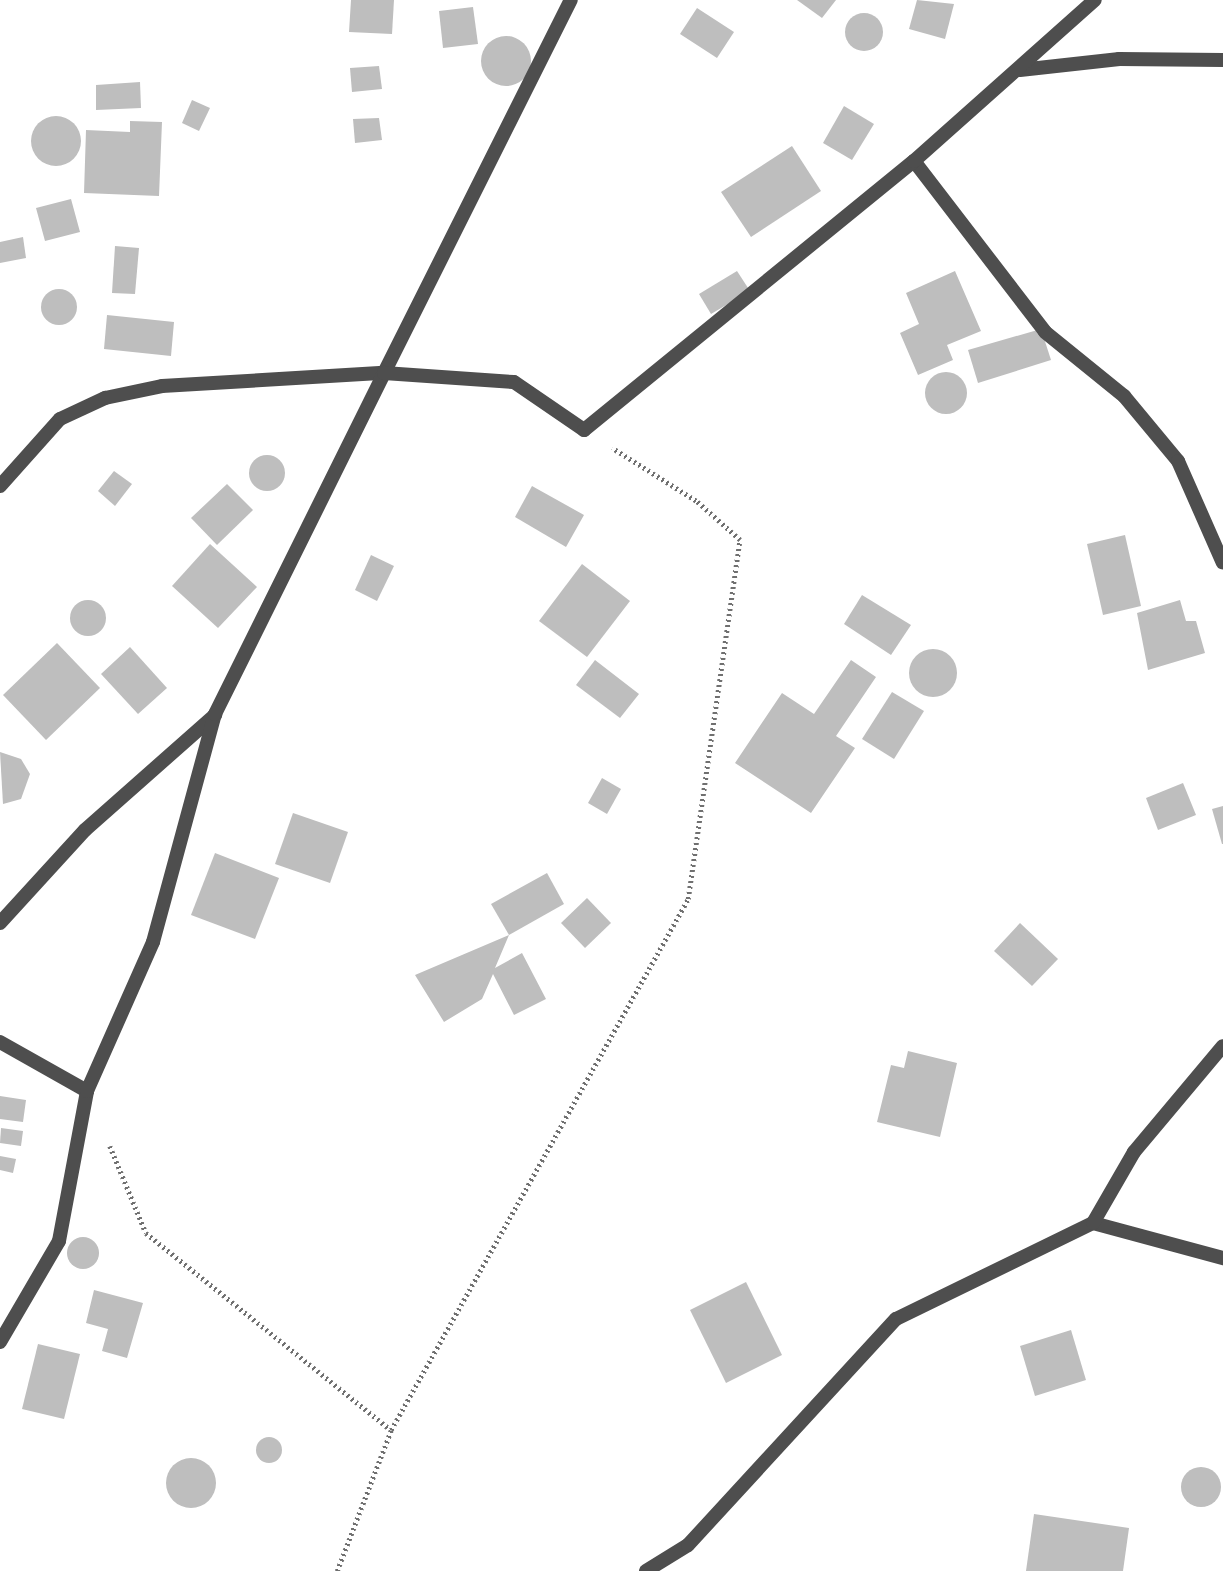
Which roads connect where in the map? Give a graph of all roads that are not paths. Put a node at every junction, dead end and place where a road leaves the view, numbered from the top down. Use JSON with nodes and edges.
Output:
{"nodes":[{"id":1,"x":571,"y":0,"type":"edge"},
{"id":2,"x":1095,"y":0,"type":"edge"},
{"id":3,"x":1223,"y":60,"type":"edge"},
{"id":4,"x":1020,"y":70,"type":"junction"},
{"id":5,"x":914,"y":161,"type":"junction"},
{"id":6,"x":384,"y":373,"type":"junction"},
{"id":7,"x":0,"y":486,"type":"edge"},
{"id":8,"x":1223,"y":563,"type":"edge"},
{"id":9,"x":215,"y":715,"type":"junction"},
{"id":10,"x":0,"y":923,"type":"edge"},
{"id":11,"x":0,"y":1042,"type":"edge"},
{"id":12,"x":1223,"y":1046,"type":"edge"},
{"id":13,"x":87,"y":1091,"type":"junction"},
{"id":14,"x":1093,"y":1223,"type":"junction"},
{"id":15,"x":1223,"y":1258,"type":"edge"},
{"id":16,"x":0,"y":1342,"type":"edge"},
{"id":17,"x":646,"y":1571,"type":"edge"}],
"edges":[{"from":1,"to":6,"type":"street"},
{"from":2,"to":4,"type":"street"},
{"from":3,"to":4,"type":"street"},
{"from":4,"to":5,"type":"street"},
{"from":5,"to":6,"type":"street"},
{"from":5,"to":8,"type":"street"},
{"from":6,"to":7,"type":"street"},
{"from":6,"to":9,"type":"street"},
{"from":9,"to":10,"type":"street"},
{"from":9,"to":13,"type":"street"},
{"from":11,"to":13,"type":"street"},
{"from":12,"to":14,"type":"street"},
{"from":13,"to":16,"type":"street"},
{"from":14,"to":15,"type":"street"},
{"from":14,"to":17,"type":"street"}]}
